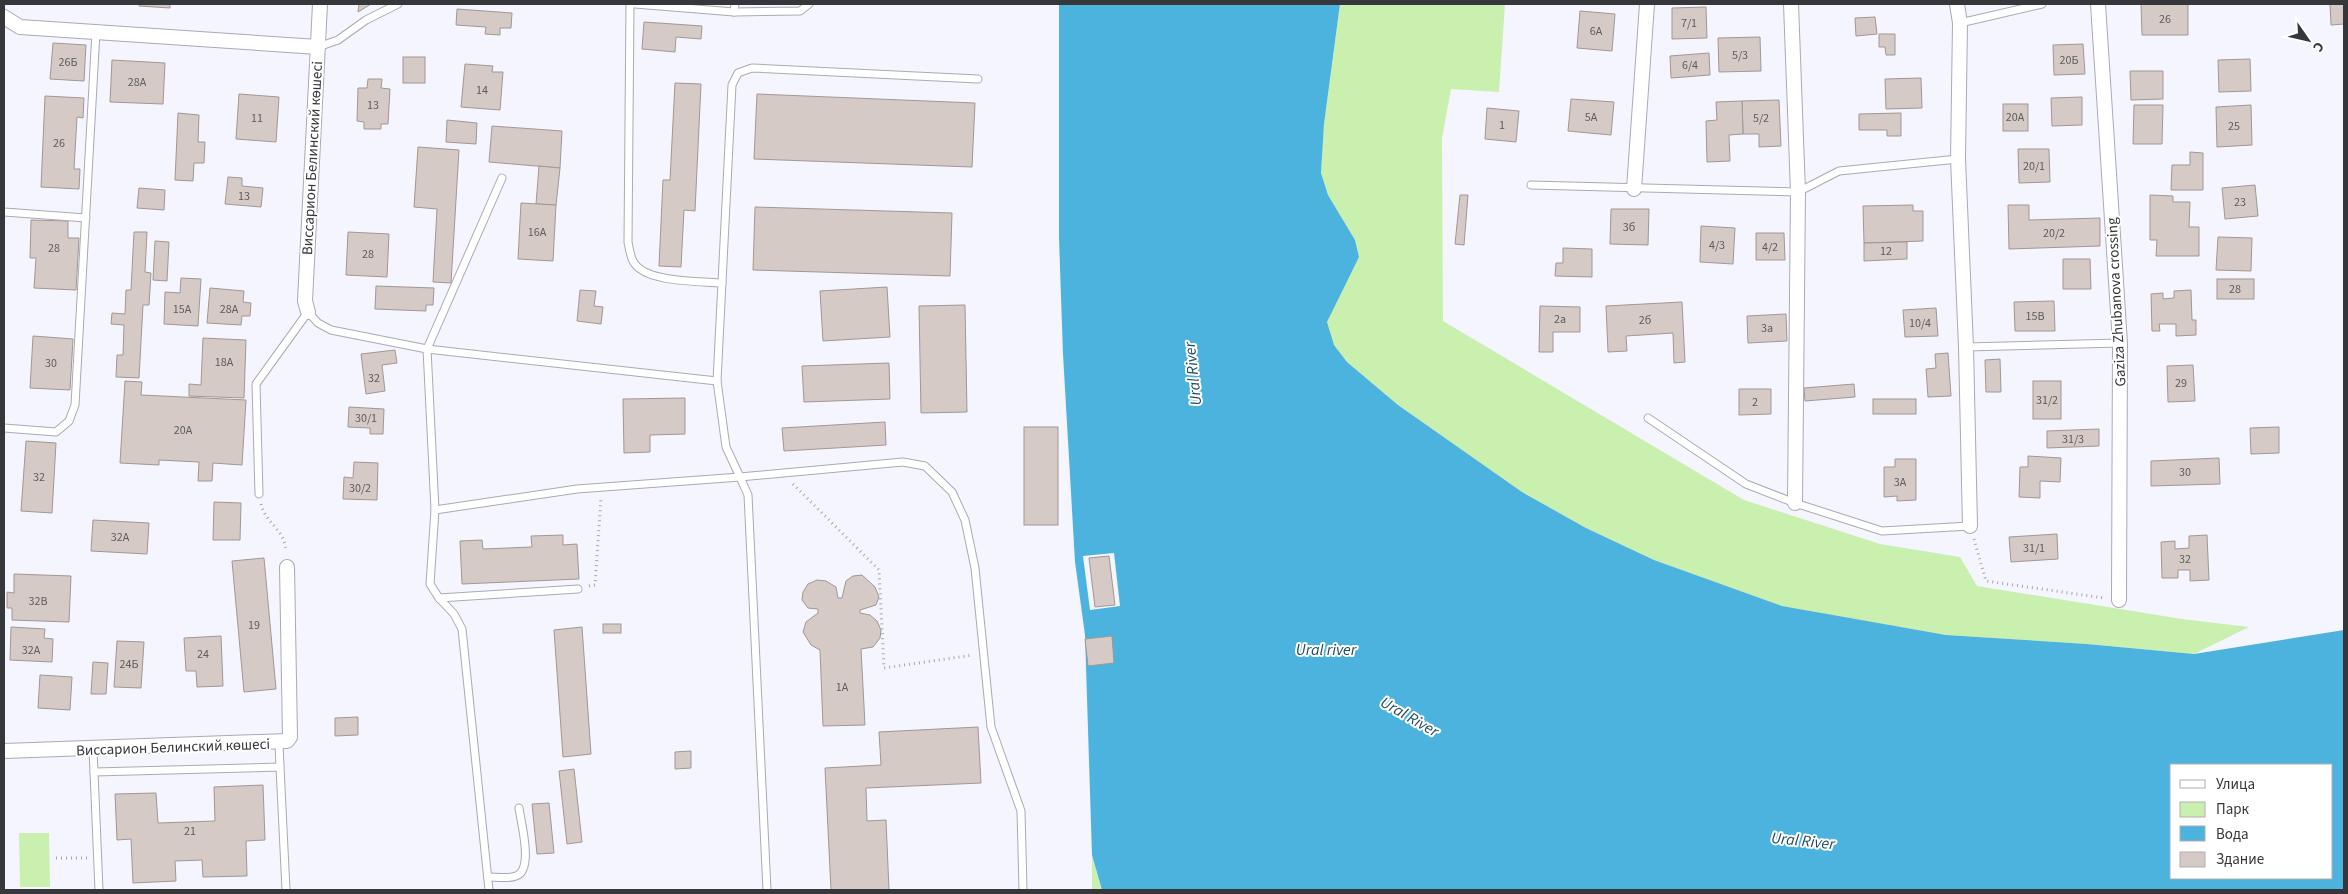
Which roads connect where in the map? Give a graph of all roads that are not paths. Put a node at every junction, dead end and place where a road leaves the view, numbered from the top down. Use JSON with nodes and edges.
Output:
{"nodes":[{"id":1,"x":320,"y":4,"type":"edge"},
{"id":2,"x":398,"y":4,"type":"edge"},
{"id":3,"x":630,"y":4,"type":"edge"},
{"id":4,"x":635,"y":4,"type":"edge"},
{"id":5,"x":735,"y":4,"type":"edge"},
{"id":6,"x":809,"y":4,"type":"edge"},
{"id":7,"x":1647,"y":4,"type":"edge"},
{"id":8,"x":1791,"y":4,"type":"edge"},
{"id":9,"x":1956,"y":4,"type":"edge"},
{"id":10,"x":2042,"y":4,"type":"edge"},
{"id":11,"x":2098,"y":4,"type":"edge"},
{"id":12,"x":734,"y":12,"type":"junction"},
{"id":13,"x":4,"y":17,"type":"edge"},
{"id":14,"x":1960,"y":23,"type":"junction"},
{"id":15,"x":96,"y":32,"type":"junction"},
{"id":16,"x":318,"y":47,"type":"junction"},
{"id":17,"x":978,"y":79,"type":"dead end"},
{"id":18,"x":1958,"y":159,"type":"junction"},
{"id":19,"x":502,"y":178,"type":"dead end"},
{"id":20,"x":1531,"y":185,"type":"dead end"},
{"id":21,"x":1634,"y":189,"type":"junction"},
{"id":22,"x":1798,"y":192,"type":"junction"},
{"id":23,"x":4,"y":212,"type":"edge"},
{"id":24,"x":86,"y":218,"type":"junction"},
{"id":25,"x":722,"y":283,"type":"junction"},
{"id":26,"x":308,"y":312,"type":"junction"},
{"id":27,"x":2120,"y":343,"type":"junction"},
{"id":28,"x":1966,"y":347,"type":"junction"},
{"id":29,"x":427,"y":349,"type":"junction"},
{"id":30,"x":717,"y":381,"type":"junction"},
{"id":31,"x":1648,"y":418,"type":"dead end"},
{"id":32,"x":4,"y":428,"type":"edge"},
{"id":33,"x":740,"y":477,"type":"junction"},
{"id":34,"x":259,"y":494,"type":"road end"},
{"id":35,"x":1794,"y":503,"type":"junction"},
{"id":36,"x":435,"y":510,"type":"junction"},
{"id":37,"x":1970,"y":526,"type":"joint"},
{"id":38,"x":287,"y":567,"type":"road end"},
{"id":39,"x":578,"y":589,"type":"road end"},
{"id":40,"x":439,"y":598,"type":"junction"},
{"id":41,"x":2120,"y":600,"type":"road end"},
{"id":42,"x":279,"y":743,"type":"junction"},
{"id":43,"x":93,"y":750,"type":"junction"},
{"id":44,"x":4,"y":751,"type":"edge"},
{"id":45,"x":280,"y":767,"type":"junction"},
{"id":46,"x":94,"y":772,"type":"junction"},
{"id":47,"x":519,"y":808,"type":"dead end"},
{"id":48,"x":488,"y":877,"type":"junction"},
{"id":49,"x":98,"y":890,"type":"edge"},
{"id":50,"x":286,"y":890,"type":"edge"},
{"id":51,"x":489,"y":890,"type":"edge"},
{"id":52,"x":766,"y":890,"type":"edge"},
{"id":53,"x":1023,"y":890,"type":"edge"}],
"edges":[{"from":1,"to":16,"type":"street","name":"Виссарион Белинский көшесі"},
{"from":2,"to":16,"type":"lane"},
{"from":3,"to":25,"type":"lane"},
{"from":4,"to":12,"type":"lane"},
{"from":5,"to":12,"type":"lane"},
{"from":6,"to":12,"type":"lane"},
{"from":7,"to":21,"type":"street"},
{"from":8,"to":22,"type":"street"},
{"from":9,"to":14,"type":"street"},
{"from":10,"to":14,"type":"lane"},
{"from":11,"to":27,"type":"street","name":"Gaziza Zhubanova crossing"},
{"from":13,"to":15,"type":"street"},
{"from":14,"to":18,"type":"street"},
{"from":15,"to":16,"type":"street"},
{"from":15,"to":24,"type":"lane"},
{"from":16,"to":26,"type":"street","name":"Виссарион Белинский көшесі"},
{"from":17,"to":25,"type":"lane"},
{"from":18,"to":22,"type":"lane"},
{"from":18,"to":28,"type":"street"},
{"from":19,"to":29,"type":"lane"},
{"from":20,"to":21,"type":"lane"},
{"from":21,"to":22,"type":"lane"},
{"from":22,"to":35,"type":"street"},
{"from":23,"to":24,"type":"lane"},
{"from":24,"to":32,"type":"lane"},
{"from":25,"to":30,"type":"lane"},
{"from":26,"to":29,"type":"lane"},
{"from":26,"to":34,"type":"lane"},
{"from":27,"to":28,"type":"lane"},
{"from":27,"to":41,"type":"street","name":"Gaziza Zhubanova crossing"},
{"from":28,"to":37,"type":"street"},
{"from":29,"to":30,"type":"lane"},
{"from":29,"to":36,"type":"lane"},
{"from":30,"to":33,"type":"lane"},
{"from":31,"to":35,"type":"lane"},
{"from":33,"to":36,"type":"lane"},
{"from":33,"to":52,"type":"lane"},
{"from":33,"to":53,"type":"lane"},
{"from":35,"to":37,"type":"lane"},
{"from":36,"to":40,"type":"lane"},
{"from":38,"to":42,"type":"street","name":"Виссарион Белинский көшесі"},
{"from":39,"to":40,"type":"lane"},
{"from":40,"to":48,"type":"lane"},
{"from":42,"to":43,"type":"street","name":"Виссарион Белинский көшесі"},
{"from":42,"to":45,"type":"lane"},
{"from":43,"to":44,"type":"street","name":"Виссарион Белинский көшесі"},
{"from":43,"to":46,"type":"lane"},
{"from":45,"to":46,"type":"lane"},
{"from":45,"to":50,"type":"lane"},
{"from":46,"to":49,"type":"lane"},
{"from":47,"to":48,"type":"lane"},
{"from":48,"to":51,"type":"lane"}]}
